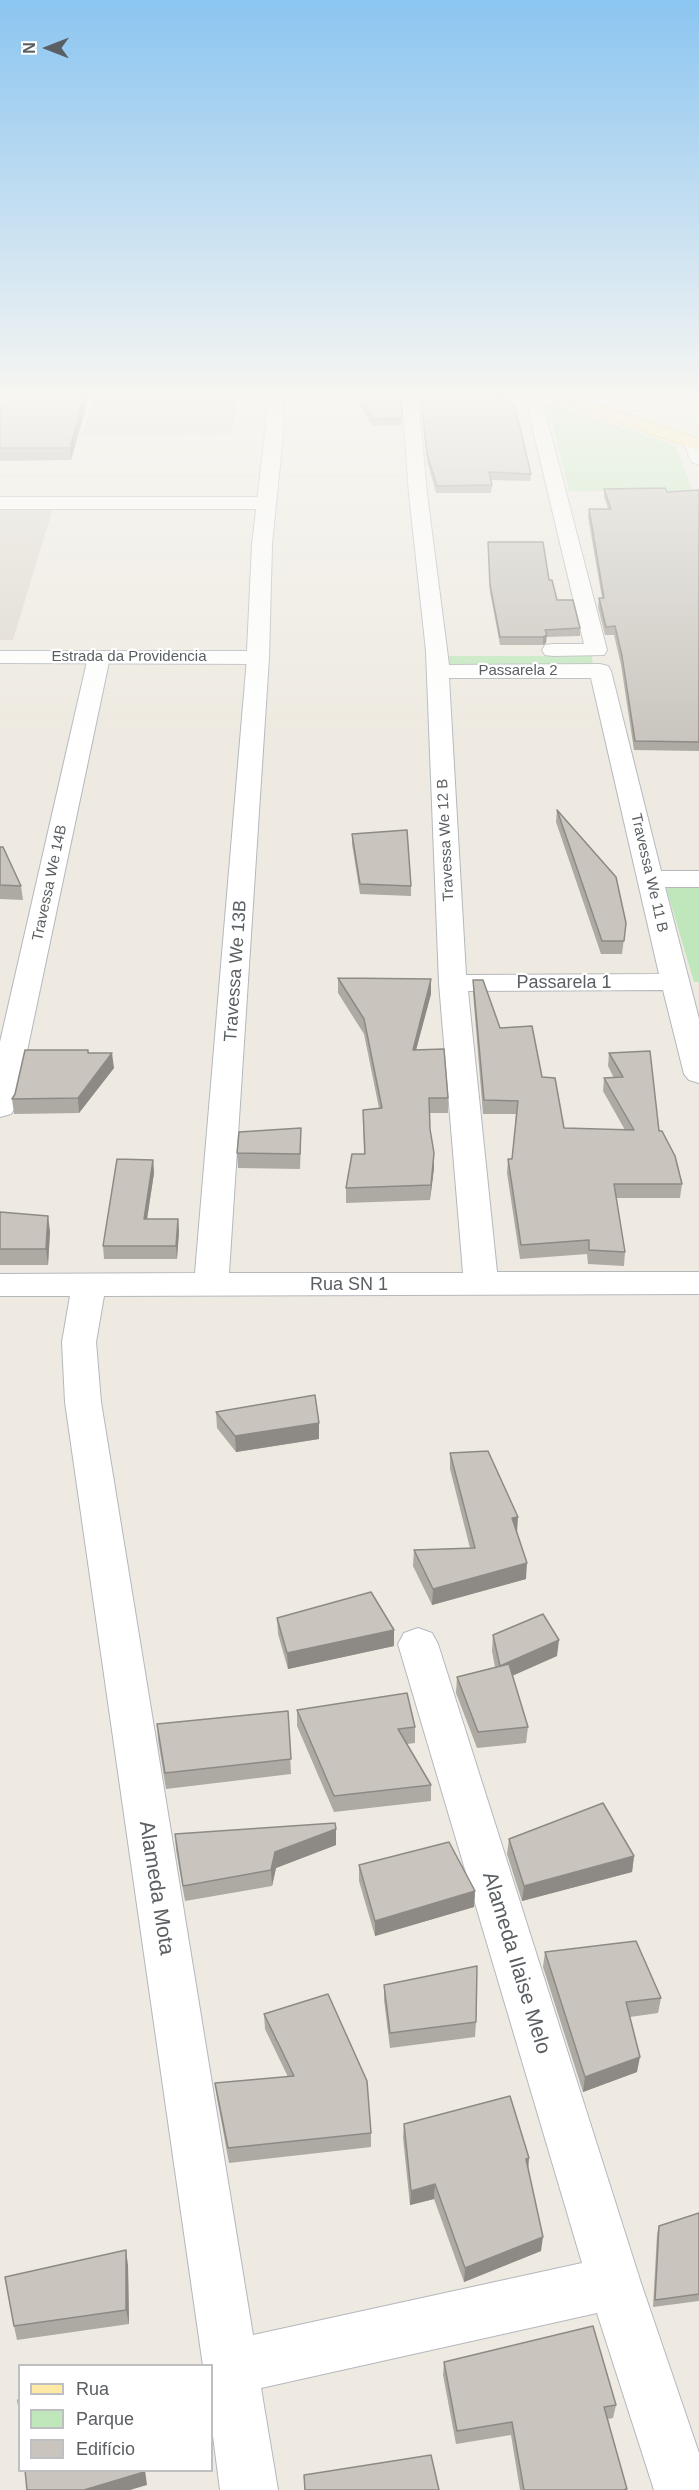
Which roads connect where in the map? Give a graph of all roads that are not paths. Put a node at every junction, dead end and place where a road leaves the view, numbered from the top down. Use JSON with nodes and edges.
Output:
{"nodes":[{"id":1,"x":266,"y":512,"type":"edge"},
{"id":2,"x":420,"y":512,"type":"edge"},
{"id":3,"x":561,"y":512,"type":"edge"},
{"id":4,"x":528,"y":650,"type":"dead end"},
{"id":5,"x":460,"y":651,"type":"dead end"},
{"id":6,"x":0,"y":657,"type":"edge"},
{"id":7,"x":99,"y":657,"type":"junction"},
{"id":8,"x":258,"y":658,"type":"junction"},
{"id":9,"x":598,"y":660,"type":"junction"},
{"id":10,"x":437,"y":661,"type":"junction"},
{"id":11,"x":651,"y":879,"type":"junction"},
{"id":12,"x":699,"y":879,"type":"edge"},
{"id":13,"x":675,"y":982,"type":"junction"},
{"id":14,"x":453,"y":983,"type":"junction"},
{"id":15,"x":699,"y":1074,"type":"edge"},
{"id":16,"x":0,"y":1108,"type":"edge"},
{"id":17,"x":211,"y":1284,"type":"junction"},
{"id":18,"x":699,"y":1284,"type":"edge"},
{"id":19,"x":0,"y":1285,"type":"edge"},
{"id":20,"x":88,"y":1285,"type":"junction"},
{"id":21,"x":480,"y":1285,"type":"junction"},
{"id":22,"x":418,"y":1644,"type":"dead end"},
{"id":23,"x":614,"y":2283,"type":"junction"},
{"id":24,"x":229,"y":2368,"type":"junction"},
{"id":25,"x":249,"y":2490,"type":"edge"},
{"id":26,"x":683,"y":2490,"type":"edge"}],
"edges":[{"from":1,"to":8,"type":"street","name":"Travessa We 13B"},
{"from":2,"to":10,"type":"street","name":"Travessa We 12 B"},
{"from":3,"to":9,"type":"street","name":"Travessa We 11 B"},
{"from":4,"to":9,"type":"street","name":"Passarela 2"},
{"from":5,"to":10,"type":"street","name":"Passarela 2"},
{"from":6,"to":7,"type":"street","name":"Estrada da Providencia"},
{"from":7,"to":8,"type":"street","name":"Estrada da Providencia"},
{"from":7,"to":16,"type":"street","name":"Travessa We 14B"},
{"from":8,"to":17,"type":"street","name":"Travessa We 13B"},
{"from":9,"to":10,"type":"street","name":"Passarela 2"},
{"from":9,"to":11,"type":"street","name":"Travessa We 11 B"},
{"from":10,"to":14,"type":"street","name":"Travessa We 12 B"},
{"from":11,"to":12,"type":"street"},
{"from":11,"to":13,"type":"street","name":"Travessa We 11 B"},
{"from":13,"to":14,"type":"street","name":"Passarela 1"},
{"from":13,"to":15,"type":"street","name":"Travessa We 11 B"},
{"from":14,"to":21,"type":"street","name":"Travessa We 12 B"},
{"from":17,"to":20,"type":"street","name":"Rua SN 1"},
{"from":17,"to":21,"type":"street","name":"Rua SN 1"},
{"from":18,"to":21,"type":"street","name":"Rua SN 1"},
{"from":19,"to":20,"type":"street","name":"Rua SN 1"},
{"from":20,"to":24,"type":"street","name":"Alameda Mota"},
{"from":22,"to":23,"type":"street","name":"Alameda Ilaise Melo"},
{"from":23,"to":24,"type":"street"},
{"from":23,"to":26,"type":"street","name":"Alameda Ilaise Melo"},
{"from":24,"to":25,"type":"street","name":"Alameda Mota"}]}
